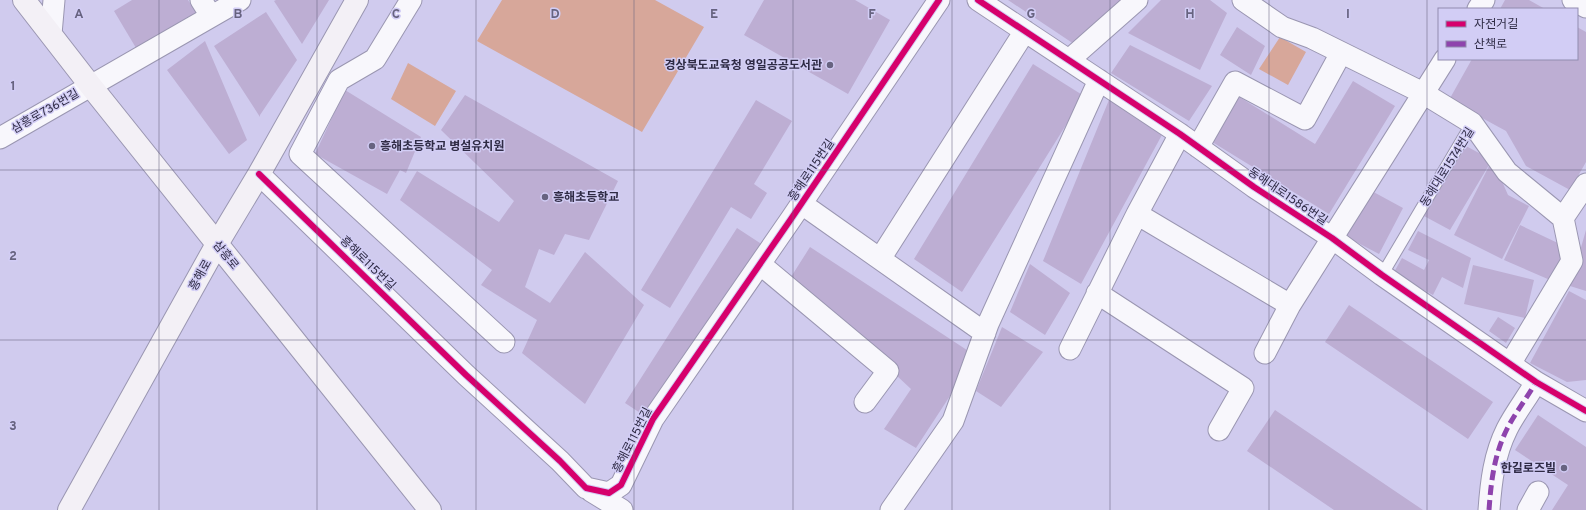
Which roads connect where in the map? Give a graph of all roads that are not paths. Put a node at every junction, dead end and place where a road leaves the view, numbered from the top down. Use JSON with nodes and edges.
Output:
{"nodes":[{"id":1,"x":24,"y":0,"type":"edge"},
{"id":2,"x":54,"y":0,"type":"edge"},
{"id":3,"x":240,"y":0,"type":"edge"},
{"id":4,"x":357,"y":0,"type":"edge"},
{"id":5,"x":411,"y":0,"type":"edge"},
{"id":6,"x":939,"y":0,"type":"edge"},
{"id":7,"x":978,"y":0,"type":"edge"},
{"id":8,"x":1137,"y":0,"type":"edge"},
{"id":9,"x":1243,"y":0,"type":"edge"},
{"id":10,"x":1573,"y":0,"type":"edge"},
{"id":11,"x":1586,"y":7,"type":"edge"},
{"id":12,"x":206,"y":8,"type":"edge"},
{"id":13,"x":1025,"y":31,"type":"junction"},
{"id":14,"x":51,"y":34,"type":"junction"},
{"id":15,"x":1341,"y":53,"type":"junction"},
{"id":16,"x":1069,"y":60,"type":"junction"},
{"id":17,"x":1444,"y":60,"type":"edge"},
{"id":18,"x":1099,"y":80,"type":"junction"},
{"id":19,"x":90,"y":85,"type":"junction"},
{"id":20,"x":1423,"y":93,"type":"junction"},
{"id":21,"x":1472,"y":123,"type":"junction"},
{"id":22,"x":1180,"y":134,"type":"junction"},
{"id":23,"x":0,"y":138,"type":"edge"},
{"id":24,"x":1198,"y":147,"type":"junction"},
{"id":25,"x":260,"y":174,"type":"junction"},
{"id":26,"x":1586,"y":184,"type":"edge"},
{"id":27,"x":802,"y":204,"type":"junction"},
{"id":28,"x":1137,"y":214,"type":"junction"},
{"id":29,"x":1563,"y":218,"type":"junction"},
{"id":30,"x":1332,"y":238,"type":"junction"},
{"id":31,"x":217,"y":244,"type":"junction"},
{"id":32,"x":880,"y":259,"type":"junction"},
{"id":33,"x":760,"y":264,"type":"junction"},
{"id":34,"x":1382,"y":275,"type":"junction"},
{"id":35,"x":1097,"y":293,"type":"junction"},
{"id":36,"x":1290,"y":305,"type":"junction"},
{"id":37,"x":987,"y":328,"type":"junction"},
{"id":38,"x":504,"y":342,"type":"dead end"},
{"id":39,"x":1070,"y":349,"type":"dead end"},
{"id":40,"x":1265,"y":353,"type":"dead end"},
{"id":41,"x":1510,"y":364,"type":"junction"},
{"id":42,"x":1536,"y":382,"type":"junction"},
{"id":43,"x":865,"y":402,"type":"dead end"},
{"id":44,"x":1586,"y":411,"type":"edge"},
{"id":45,"x":1219,"y":430,"type":"dead end"},
{"id":46,"x":586,"y":488,"type":"junction"},
{"id":47,"x":1538,"y":492,"type":"dead end"},
{"id":48,"x":69,"y":510,"type":"edge"},
{"id":49,"x":430,"y":510,"type":"edge"},
{"id":50,"x":622,"y":510,"type":"edge"},
{"id":51,"x":891,"y":510,"type":"edge"},
{"id":52,"x":1489,"y":510,"type":"edge"},
{"id":53,"x":1528,"y":510,"type":"edge"}],
"edges":[{"from":1,"to":14,"type":"main road","name":"삼흥로"},
{"from":2,"to":14,"type":"street"},
{"from":3,"to":12,"type":"street"},
{"from":4,"to":25,"type":"main road","name":"흥해로"},
{"from":5,"to":38,"type":"street"},
{"from":6,"to":27,"type":"street","name":"흥해로115번길"},
{"from":7,"to":13,"type":"street","name":"동해대로1586번길"},
{"from":8,"to":16,"type":"street"},
{"from":9,"to":15,"type":"street"},
{"from":10,"to":11,"type":"street"},
{"from":12,"to":19,"type":"street","name":"삼흥로736번길"},
{"from":13,"to":16,"type":"street","name":"동해대로1586번길"},
{"from":13,"to":32,"type":"street"},
{"from":14,"to":19,"type":"main road","name":"삼흥로"},
{"from":15,"to":20,"type":"street"},
{"from":15,"to":24,"type":"street"},
{"from":16,"to":18,"type":"street","name":"동해대로1586번길"},
{"from":17,"to":20,"type":"street"},
{"from":18,"to":22,"type":"street","name":"동해대로1586번길"},
{"from":18,"to":37,"type":"street"},
{"from":19,"to":23,"type":"street","name":"삼흥로736번길"},
{"from":19,"to":31,"type":"main road","name":"삼흥로"},
{"from":20,"to":21,"type":"street"},
{"from":20,"to":30,"type":"street"},
{"from":21,"to":29,"type":"street","name":"동해대로1574번길"},
{"from":21,"to":34,"type":"lane","name":"동해대로1574번길"},
{"from":22,"to":24,"type":"street","name":"동해대로1586번길"},
{"from":22,"to":28,"type":"street"},
{"from":24,"to":30,"type":"street","name":"동해대로1586번길"},
{"from":25,"to":31,"type":"main road","name":"흥해로"},
{"from":25,"to":46,"type":"street","name":"흥해로115번길"},
{"from":26,"to":29,"type":"street"},
{"from":27,"to":32,"type":"street"},
{"from":27,"to":33,"type":"street","name":"흥해로115번길"},
{"from":28,"to":35,"type":"street"},
{"from":28,"to":36,"type":"street"},
{"from":29,"to":41,"type":"street"},
{"from":30,"to":34,"type":"street","name":"동해대로1586번길"},
{"from":30,"to":36,"type":"street"},
{"from":31,"to":48,"type":"main road","name":"흥해로"},
{"from":31,"to":49,"type":"main road","name":"삼흥로"},
{"from":32,"to":37,"type":"street"},
{"from":33,"to":43,"type":"street"},
{"from":33,"to":46,"type":"street","name":"흥해로115번길"},
{"from":34,"to":41,"type":"street","name":"동해대로1586번길"},
{"from":35,"to":39,"type":"street"},
{"from":35,"to":45,"type":"street"},
{"from":36,"to":40,"type":"street"},
{"from":37,"to":51,"type":"street"},
{"from":41,"to":42,"type":"street","name":"동해대로1586번길"},
{"from":42,"to":44,"type":"street","name":"동해대로1586번길"},
{"from":42,"to":52,"type":"street"},
{"from":46,"to":50,"type":"street"},
{"from":47,"to":53,"type":"street"}]}
